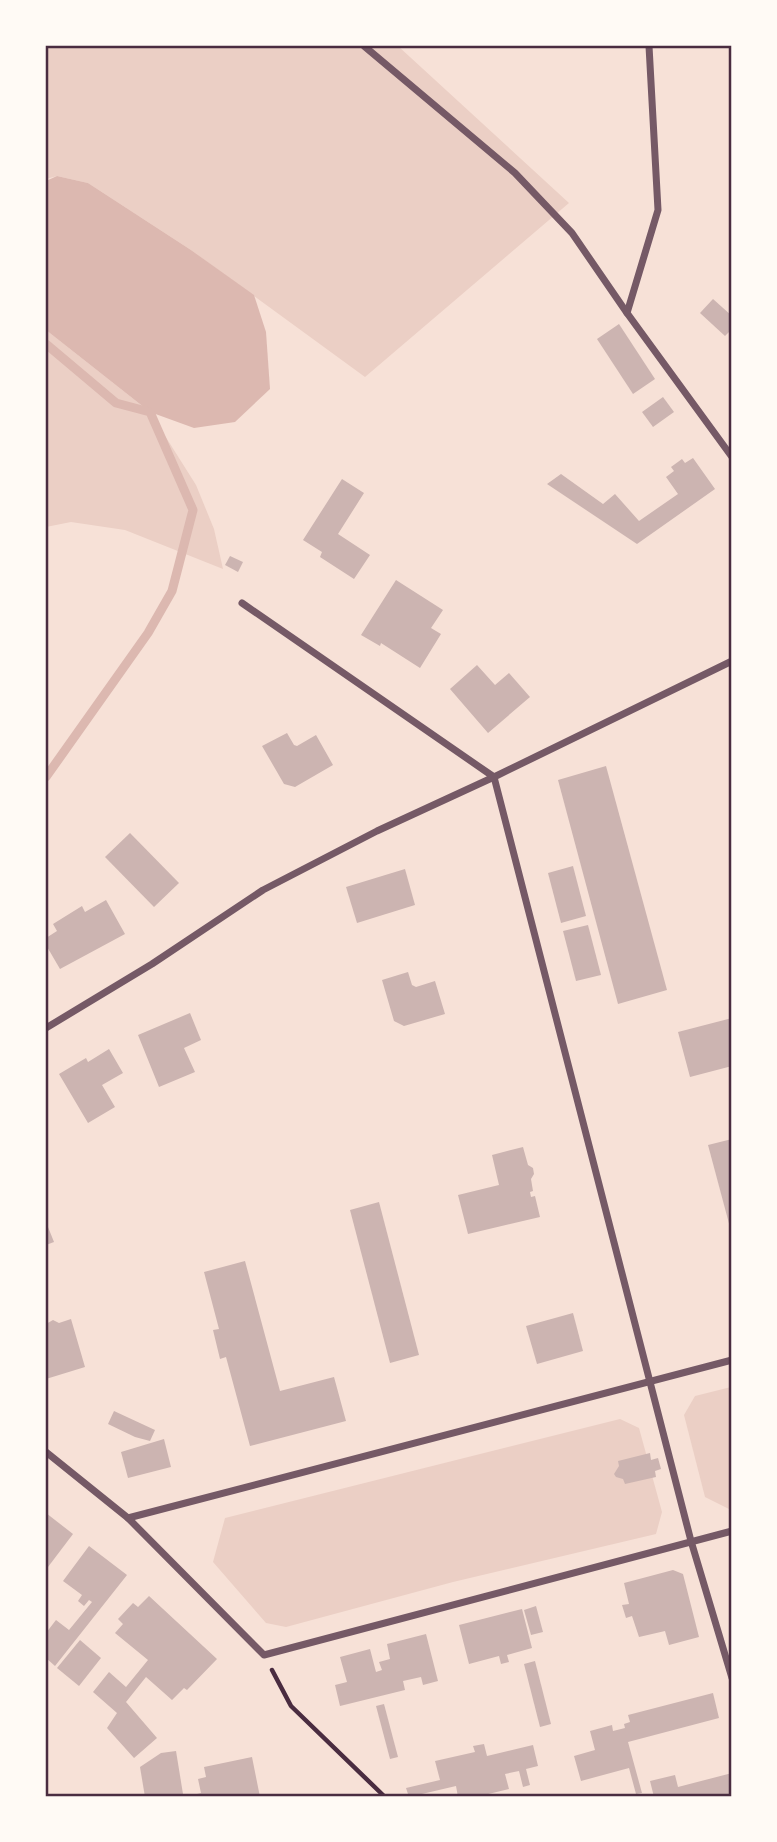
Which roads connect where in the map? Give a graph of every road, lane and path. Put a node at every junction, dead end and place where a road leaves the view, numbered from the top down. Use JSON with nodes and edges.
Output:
{"nodes":[{"id":1,"x":364,"y":46,"type":"edge"},
{"id":2,"x":649,"y":46,"type":"edge"},
{"id":3,"x":627,"y":313,"type":"junction"},
{"id":4,"x":732,"y":457,"type":"edge"},
{"id":5,"x":242,"y":603,"type":"dead end"},
{"id":6,"x":732,"y":661,"type":"edge"},
{"id":7,"x":494,"y":777,"type":"junction"},
{"id":8,"x":46,"y":1028,"type":"edge"},
{"id":9,"x":732,"y":1360,"type":"edge"},
{"id":10,"x":650,"y":1382,"type":"junction"},
{"id":11,"x":46,"y":1452,"type":"edge"},
{"id":12,"x":128,"y":1518,"type":"junction"},
{"id":13,"x":732,"y":1531,"type":"edge"},
{"id":14,"x":691,"y":1541,"type":"junction"},
{"id":15,"x":264,"y":1655,"type":"junction"},
{"id":16,"x":732,"y":1678,"type":"edge"},
{"id":17,"x":385,"y":1797,"type":"edge"}],
"edges":[{"from":1,"to":3,"type":"street"},
{"from":2,"to":3,"type":"street"},
{"from":3,"to":4,"type":"street"},
{"from":5,"to":7,"type":"street"},
{"from":6,"to":7,"type":"street"},
{"from":7,"to":8,"type":"street"},
{"from":7,"to":10,"type":"street"},
{"from":9,"to":10,"type":"street"},
{"from":10,"to":12,"type":"street"},
{"from":10,"to":14,"type":"street"},
{"from":11,"to":12,"type":"street"},
{"from":12,"to":15,"type":"street"},
{"from":13,"to":14,"type":"street"},
{"from":14,"to":15,"type":"street"},
{"from":14,"to":16,"type":"street"},
{"from":15,"to":17,"type":"path"}]}
